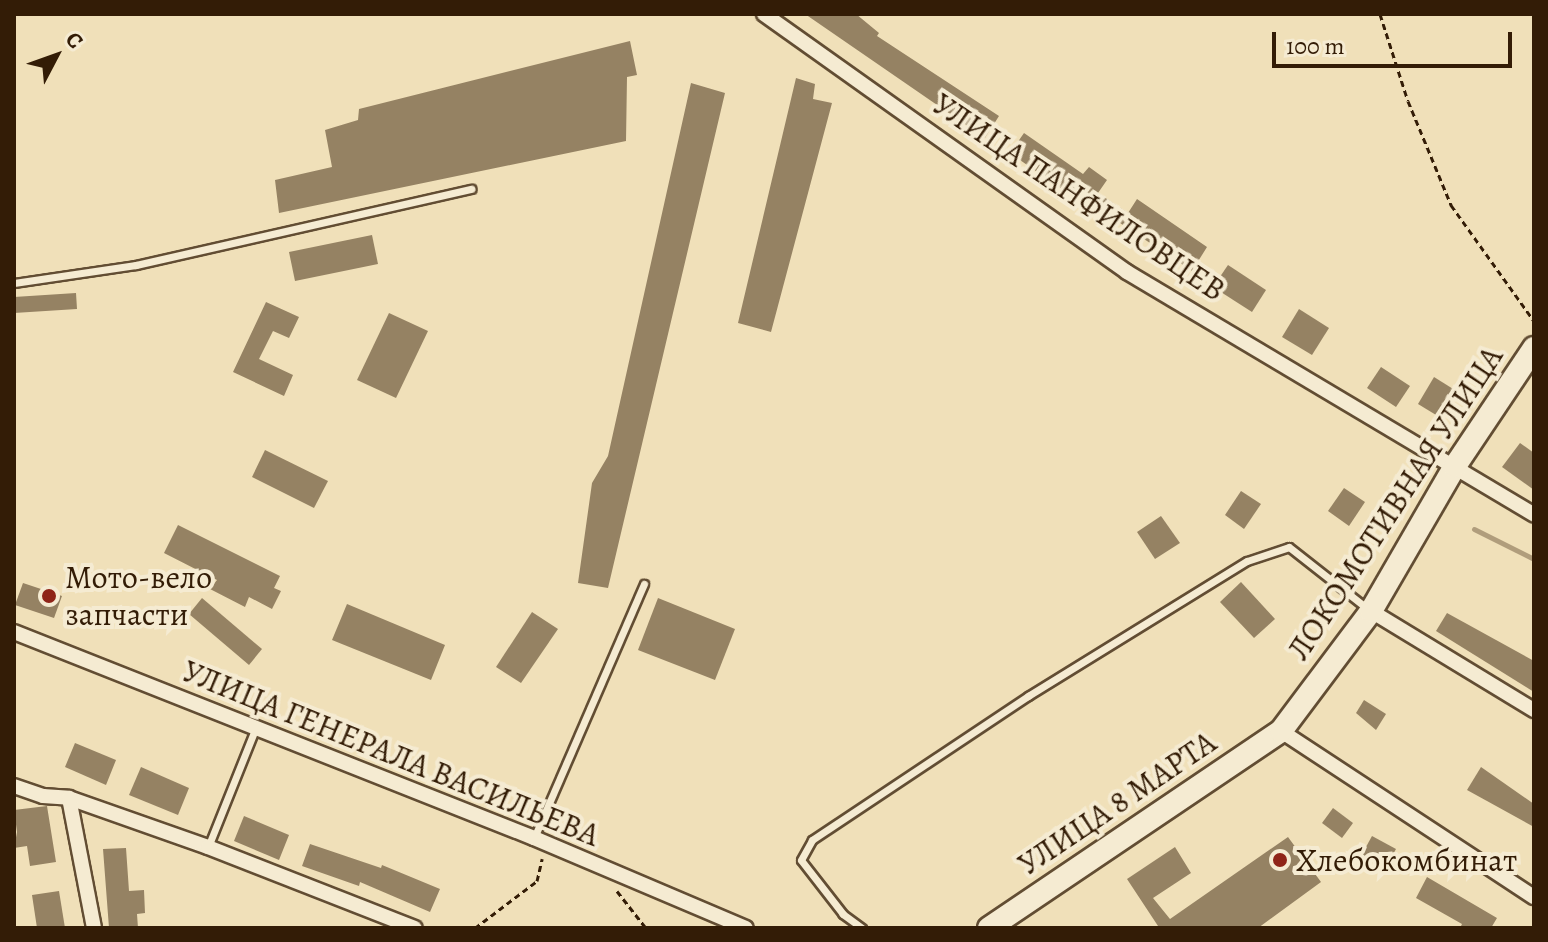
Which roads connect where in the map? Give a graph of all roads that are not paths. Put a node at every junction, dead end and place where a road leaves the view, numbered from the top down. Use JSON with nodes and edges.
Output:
{"nodes":[{"id":1,"x":764,"y":14,"type":"edge"},
{"id":2,"x":471,"y":189,"type":"dead end"},
{"id":3,"x":14,"y":283,"type":"edge"},
{"id":4,"x":1534,"y":348,"type":"edge"},
{"id":5,"x":1455,"y":466,"type":"junction"},
{"id":6,"x":1534,"y":515,"type":"edge"},
{"id":7,"x":644,"y":584,"type":"dead end"},
{"id":8,"x":1371,"y":611,"type":"junction"},
{"id":9,"x":14,"y":632,"type":"edge"},
{"id":10,"x":1534,"y":710,"type":"edge"},
{"id":11,"x":256,"y":727,"type":"junction"},
{"id":12,"x":1281,"y":731,"type":"junction"},
{"id":13,"x":14,"y":786,"type":"edge"},
{"id":14,"x":69,"y":798,"type":"junction"},
{"id":15,"x":540,"y":840,"type":"junction"},
{"id":16,"x":208,"y":847,"type":"junction"},
{"id":17,"x":1534,"y":897,"type":"edge"},
{"id":18,"x":94,"y":928,"type":"edge"},
{"id":19,"x":415,"y":928,"type":"edge"},
{"id":20,"x":746,"y":928,"type":"edge"},
{"id":21,"x":862,"y":928,"type":"edge"},
{"id":22,"x":989,"y":928,"type":"edge"}],
"edges":[{"from":1,"to":5,"type":"street","name":"УЛИЦА ПАНФИЛОВЦЕВ"},
{"from":2,"to":3,"type":"lane"},
{"from":4,"to":5,"type":"main road","name":"ЛОКОМОТИВНАЯ УЛИЦА"},
{"from":5,"to":6,"type":"street","name":"УЛИЦА ПАНФИЛОВЦЕВ"},
{"from":5,"to":8,"type":"main road","name":"ЛОКОМОТИВНАЯ УЛИЦА"},
{"from":7,"to":15,"type":"lane"},
{"from":8,"to":10,"type":"street"},
{"from":8,"to":12,"type":"main road","name":"ЛОКОМОТИВНАЯ УЛИЦА"},
{"from":8,"to":21,"type":"lane"},
{"from":9,"to":11,"type":"street","name":"УЛИЦА ГЕНЕРАЛА ВАСИЛЬЕВА"},
{"from":11,"to":15,"type":"street","name":"УЛИЦА ГЕНЕРАЛА ВАСИЛЬЕВА"},
{"from":11,"to":16,"type":"lane"},
{"from":12,"to":17,"type":"street"},
{"from":12,"to":22,"type":"main road","name":"УЛИЦА 8 МАРТА"},
{"from":13,"to":14,"type":"street"},
{"from":14,"to":16,"type":"street"},
{"from":14,"to":18,"type":"street"},
{"from":15,"to":20,"type":"street","name":"УЛИЦА ГЕНЕРАЛА ВАСИЛЬЕВА"},
{"from":16,"to":19,"type":"street"}]}
